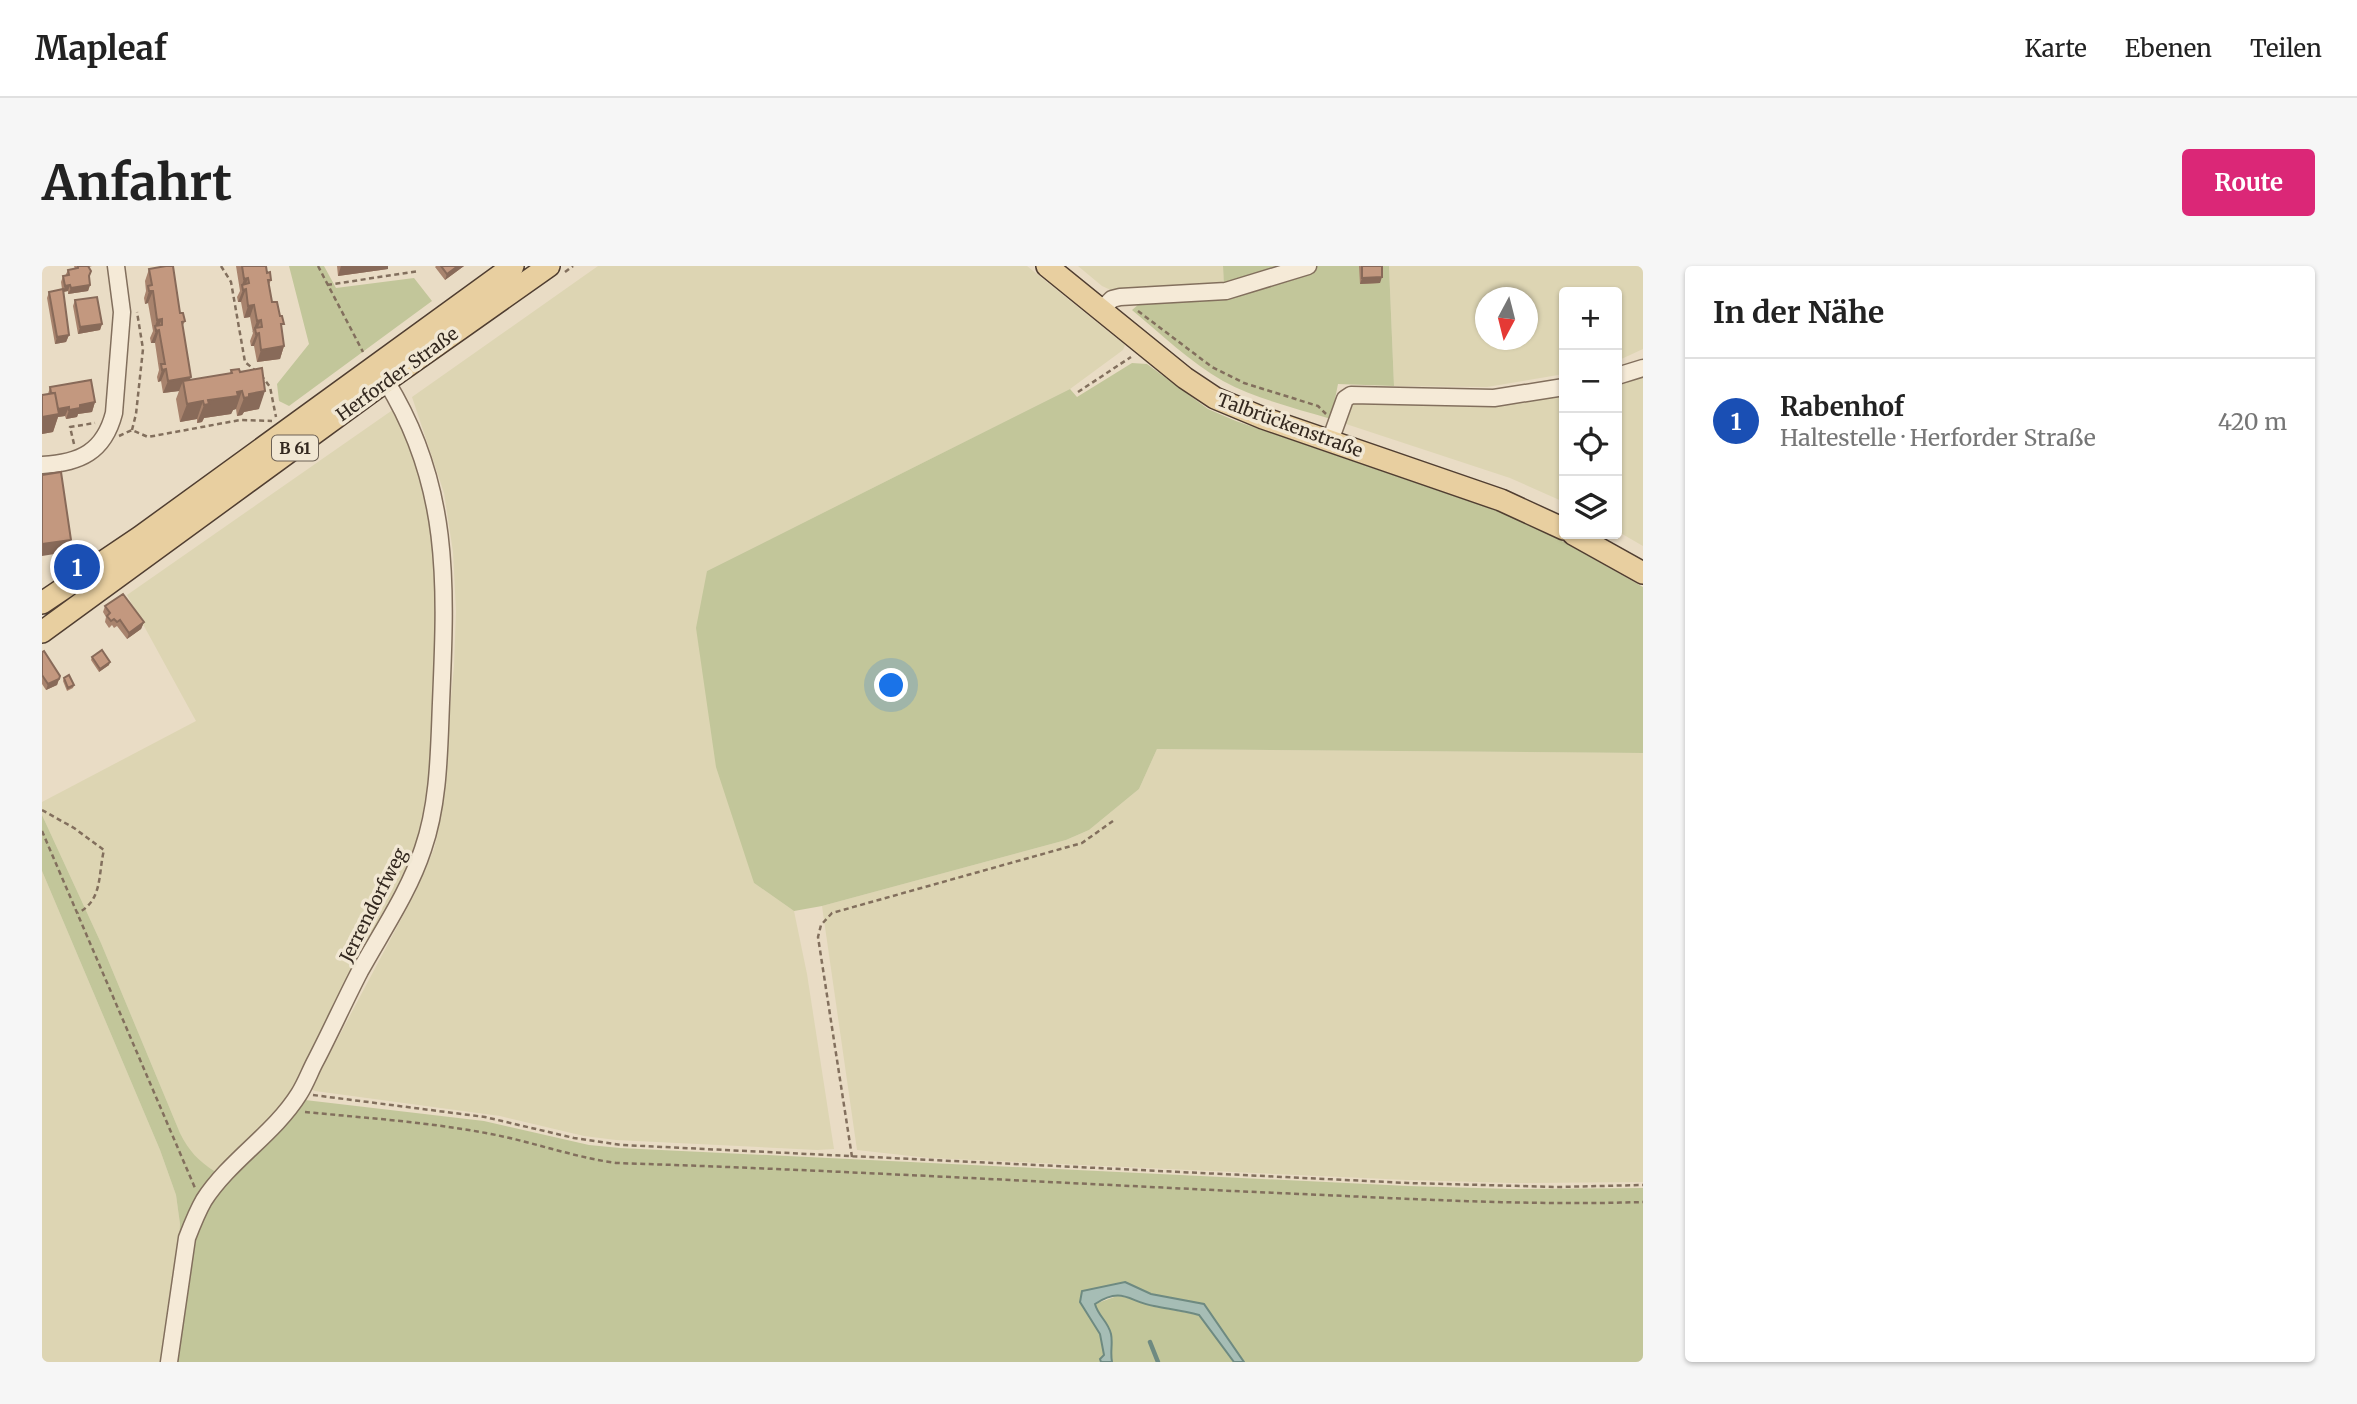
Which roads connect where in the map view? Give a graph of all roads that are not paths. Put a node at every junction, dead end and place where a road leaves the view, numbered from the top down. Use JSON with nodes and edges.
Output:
{"nodes":[{"id":1,"x":116,"y":266,"type":"edge"},
{"id":2,"x":513,"y":266,"type":"edge"},
{"id":3,"x":549,"y":266,"type":"edge"},
{"id":4,"x":1047,"y":266,"type":"edge"},
{"id":5,"x":1308,"y":266,"type":"edge"},
{"id":6,"x":1106,"y":304,"type":"junction"},
{"id":7,"x":1643,"y":368,"type":"edge"},
{"id":8,"x":1622,"y":374,"type":"edge"},
{"id":9,"x":386,"y":381,"type":"junction"},
{"id":10,"x":1559,"y":388,"type":"edge"},
{"id":11,"x":1332,"y":433,"type":"junction"},
{"id":12,"x":42,"y":465,"type":"edge"},
{"id":13,"x":1559,"y":527,"type":"edge"},
{"id":14,"x":1582,"y":539,"type":"edge"},
{"id":15,"x":1643,"y":573,"type":"edge"},
{"id":16,"x":42,"y":603,"type":"edge"},
{"id":17,"x":42,"y":632,"type":"edge"},
{"id":18,"x":169,"y":1362,"type":"edge"}],
"edges":[{"from":1,"to":12,"type":"street"},
{"from":2,"to":16,"type":"main road","name":"Herforder Straße","number":"B 61"},
{"from":3,"to":9,"type":"main road","name":"Herforder Straße","number":"B 61"},
{"from":4,"to":6,"type":"main road","name":"Talbrückenstraße"},
{"from":5,"to":6,"type":"street"},
{"from":6,"to":11,"type":"main road","name":"Talbrückenstraße"},
{"from":7,"to":8,"type":"street"},
{"from":9,"to":17,"type":"main road","name":"Herforder Straße","number":"B 61"},
{"from":9,"to":18,"type":"street","name":"Jerrendorfweg"},
{"from":10,"to":11,"type":"street"},
{"from":11,"to":13,"type":"main road","name":"Talbrückenstraße"},
{"from":14,"to":15,"type":"main road"}]}
